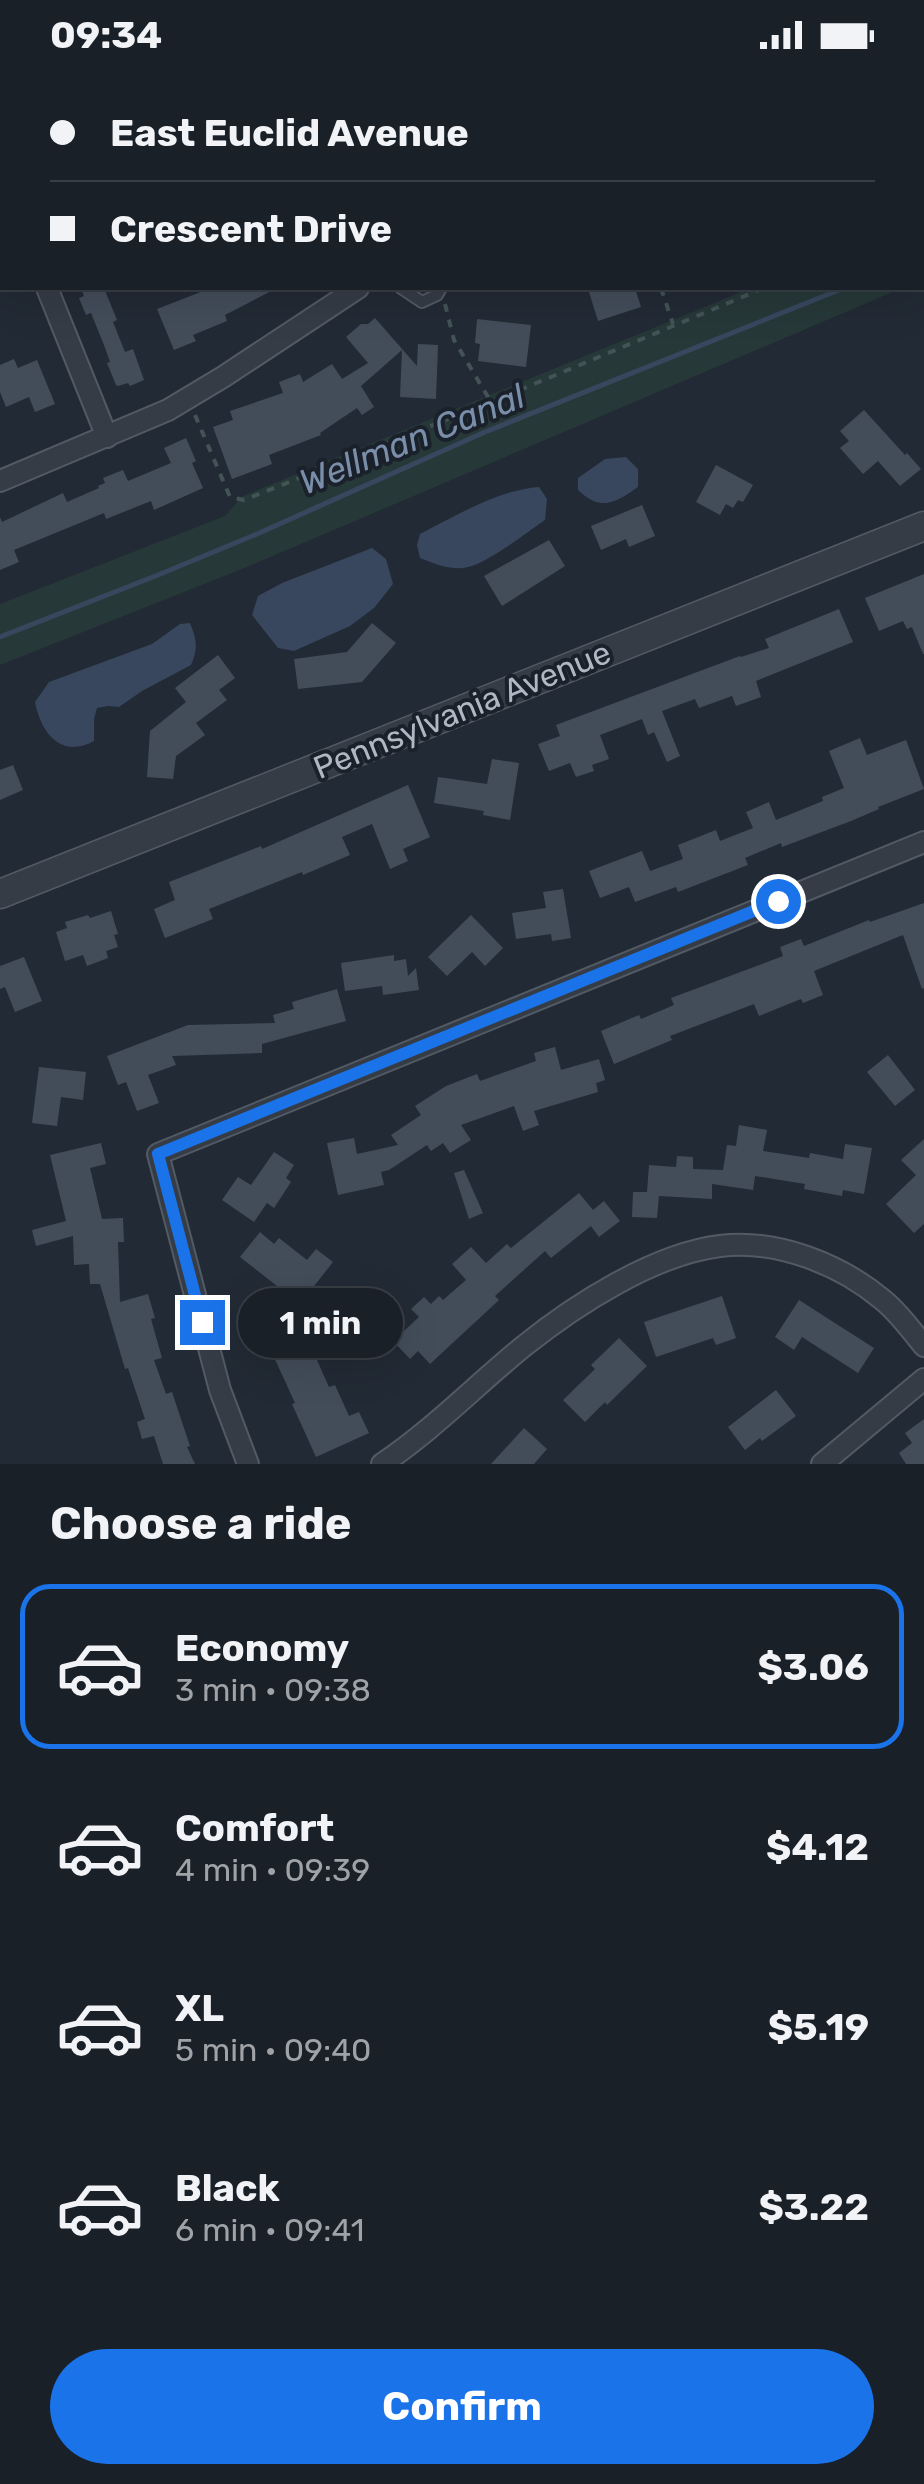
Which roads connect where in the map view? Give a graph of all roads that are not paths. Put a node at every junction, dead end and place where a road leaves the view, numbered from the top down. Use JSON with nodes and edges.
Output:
{"nodes":[{"id":1,"x":48,"y":290,"type":"edge"},
{"id":2,"x":355,"y":290,"type":"edge"},
{"id":3,"x":404,"y":290,"type":"edge"},
{"id":4,"x":439,"y":291,"type":"edge"},
{"id":5,"x":106,"y":437,"type":"junction"},
{"id":6,"x":0,"y":481,"type":"edge"},
{"id":7,"x":924,"y":526,"type":"edge"},
{"id":8,"x":924,"y":842,"type":"edge"},
{"id":9,"x":0,"y":894,"type":"edge"},
{"id":10,"x":924,"y":1346,"type":"edge"},
{"id":11,"x":924,"y":1379,"type":"edge"},
{"id":12,"x":248,"y":1464,"type":"edge"},
{"id":13,"x":382,"y":1464,"type":"edge"},
{"id":14,"x":822,"y":1464,"type":"edge"}],
"edges":[{"from":1,"to":5,"type":"street"},
{"from":2,"to":5,"type":"street"},
{"from":3,"to":4,"type":"lane"},
{"from":5,"to":6,"type":"street"},
{"from":7,"to":9,"type":"street","name":"Pennsylvania Avenue"},
{"from":8,"to":12,"type":"street"},
{"from":10,"to":13,"type":"street"},
{"from":11,"to":14,"type":"street"}]}
